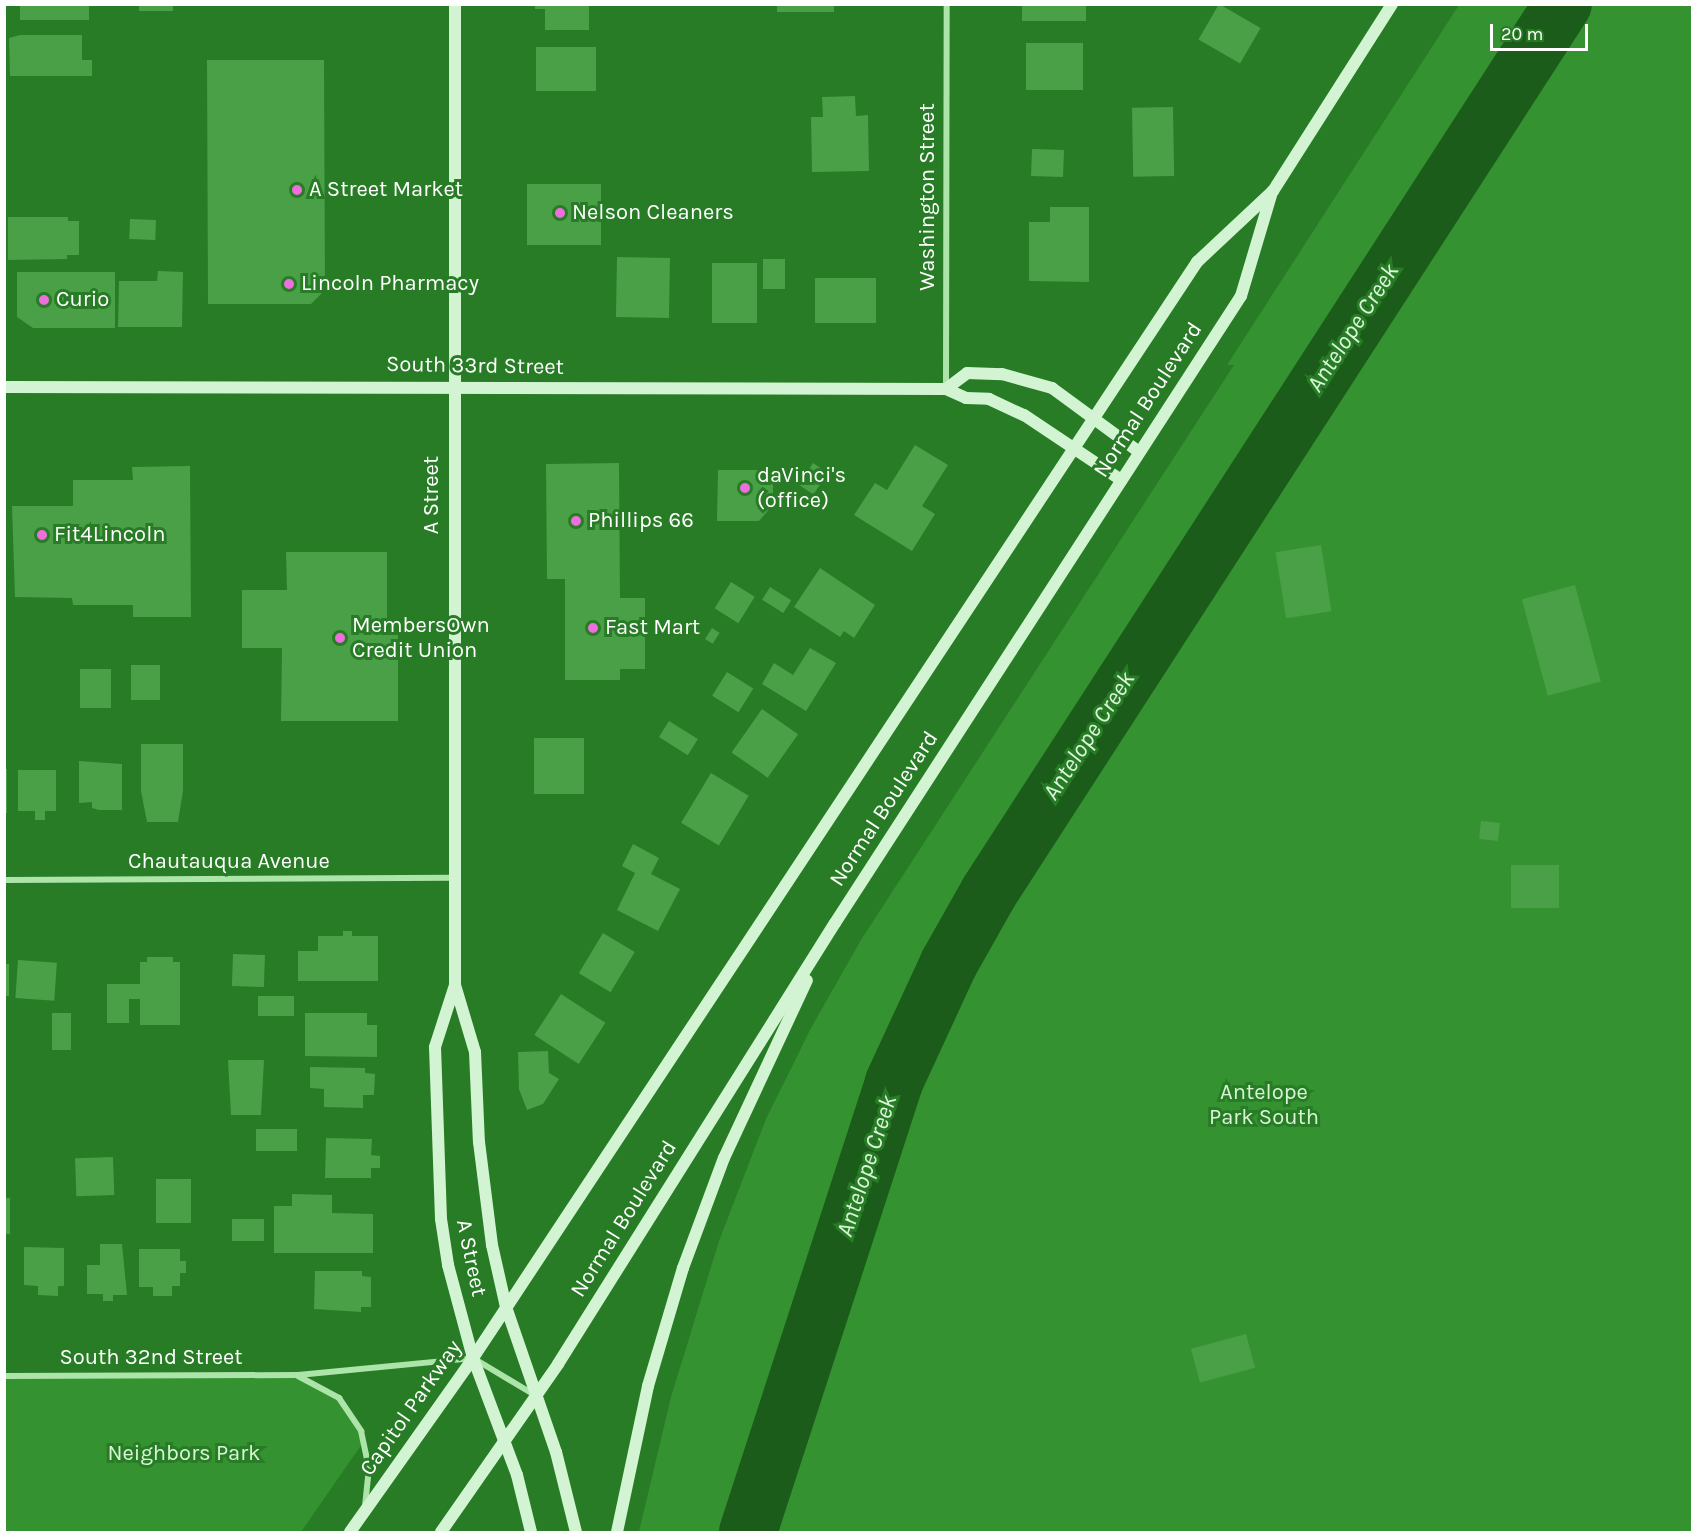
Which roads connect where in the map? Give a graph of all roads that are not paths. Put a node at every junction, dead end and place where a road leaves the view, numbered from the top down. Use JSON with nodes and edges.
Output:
{"nodes":[{"id":1,"x":455,"y":4,"type":"edge"},
{"id":2,"x":946,"y":4,"type":"edge"},
{"id":3,"x":1392,"y":4,"type":"edge"},
{"id":4,"x":1273,"y":190,"type":"junction"},
{"id":5,"x":4,"y":387,"type":"edge"},
{"id":6,"x":454,"y":387,"type":"junction"},
{"id":7,"x":946,"y":389,"type":"junction"},
{"id":8,"x":1092,"y":418,"type":"junction"},
{"id":9,"x":1072,"y":448,"type":"junction"},
{"id":10,"x":1139,"y":452,"type":"junction"},
{"id":11,"x":1121,"y":480,"type":"junction"},
{"id":12,"x":454,"y":878,"type":"junction"},
{"id":13,"x":4,"y":880,"type":"edge"},
{"id":14,"x":835,"y":923,"type":"junction"},
{"id":15,"x":455,"y":985,"type":"junction"},
{"id":16,"x":506,"y":1307,"type":"junction"},
{"id":17,"x":473,"y":1358,"type":"junction"},
{"id":18,"x":298,"y":1375,"type":"junction"},
{"id":19,"x":4,"y":1376,"type":"edge"},
{"id":20,"x":533,"y":1394,"type":"junction"},
{"id":21,"x":504,"y":1437,"type":"junction"},
{"id":22,"x":364,"y":1512,"type":"junction"},
{"id":23,"x":350,"y":1533,"type":"edge"},
{"id":24,"x":441,"y":1533,"type":"edge"},
{"id":25,"x":531,"y":1533,"type":"edge"},
{"id":26,"x":576,"y":1533,"type":"edge"},
{"id":27,"x":617,"y":1533,"type":"edge"}],
"edges":[{"from":1,"to":6,"type":"main road","name":"A Street"},
{"from":2,"to":7,"type":"street","name":"Washington Street"},
{"from":3,"to":4,"type":"main road","name":"Normal Boulevard"},
{"from":4,"to":8,"type":"main road","name":"Normal Boulevard"},
{"from":4,"to":10,"type":"main road","name":"Normal Boulevard"},
{"from":5,"to":6,"type":"main road","name":"South 33rd Street"},
{"from":6,"to":7,"type":"main road","name":"South 33rd Street"},
{"from":6,"to":12,"type":"main road","name":"A Street"},
{"from":7,"to":8,"type":"main road"},
{"from":7,"to":9,"type":"main road","name":"South 33rd Street"},
{"from":8,"to":9,"type":"main road","name":"Normal Boulevard"},
{"from":8,"to":10,"type":"main road"},
{"from":9,"to":11,"type":"main road","name":"South 33rd Street"},
{"from":9,"to":16,"type":"main road","name":"Normal Boulevard"},
{"from":10,"to":11,"type":"main road","name":"Normal Boulevard"},
{"from":11,"to":14,"type":"main road","name":"Normal Boulevard"},
{"from":12,"to":13,"type":"street","name":"Chautauqua Avenue"},
{"from":12,"to":15,"type":"main road","name":"A Street"},
{"from":14,"to":20,"type":"main road","name":"Normal Boulevard"},
{"from":14,"to":27,"type":"main road"},
{"from":15,"to":16,"type":"main road","name":"A Street"},
{"from":15,"to":17,"type":"main road","name":"A Street"},
{"from":16,"to":17,"type":"main road","name":"Capitol Parkway"},
{"from":16,"to":20,"type":"main road","name":"A Street"},
{"from":17,"to":18,"type":"street","name":"South 32nd Street"},
{"from":17,"to":20,"type":"street"},
{"from":17,"to":21,"type":"main road","name":"A Street"},
{"from":17,"to":22,"type":"main road","name":"Capitol Parkway"},
{"from":18,"to":19,"type":"street","name":"South 32nd Street"},
{"from":18,"to":22,"type":"street","name":"South 32nd Street"},
{"from":20,"to":21,"type":"main road","name":"Normal Boulevard"},
{"from":20,"to":26,"type":"main road","name":"A Street"},
{"from":21,"to":24,"type":"main road"},
{"from":21,"to":25,"type":"main road","name":"A Street"},
{"from":22,"to":23,"type":"main road","name":"Capitol Parkway"}]}
